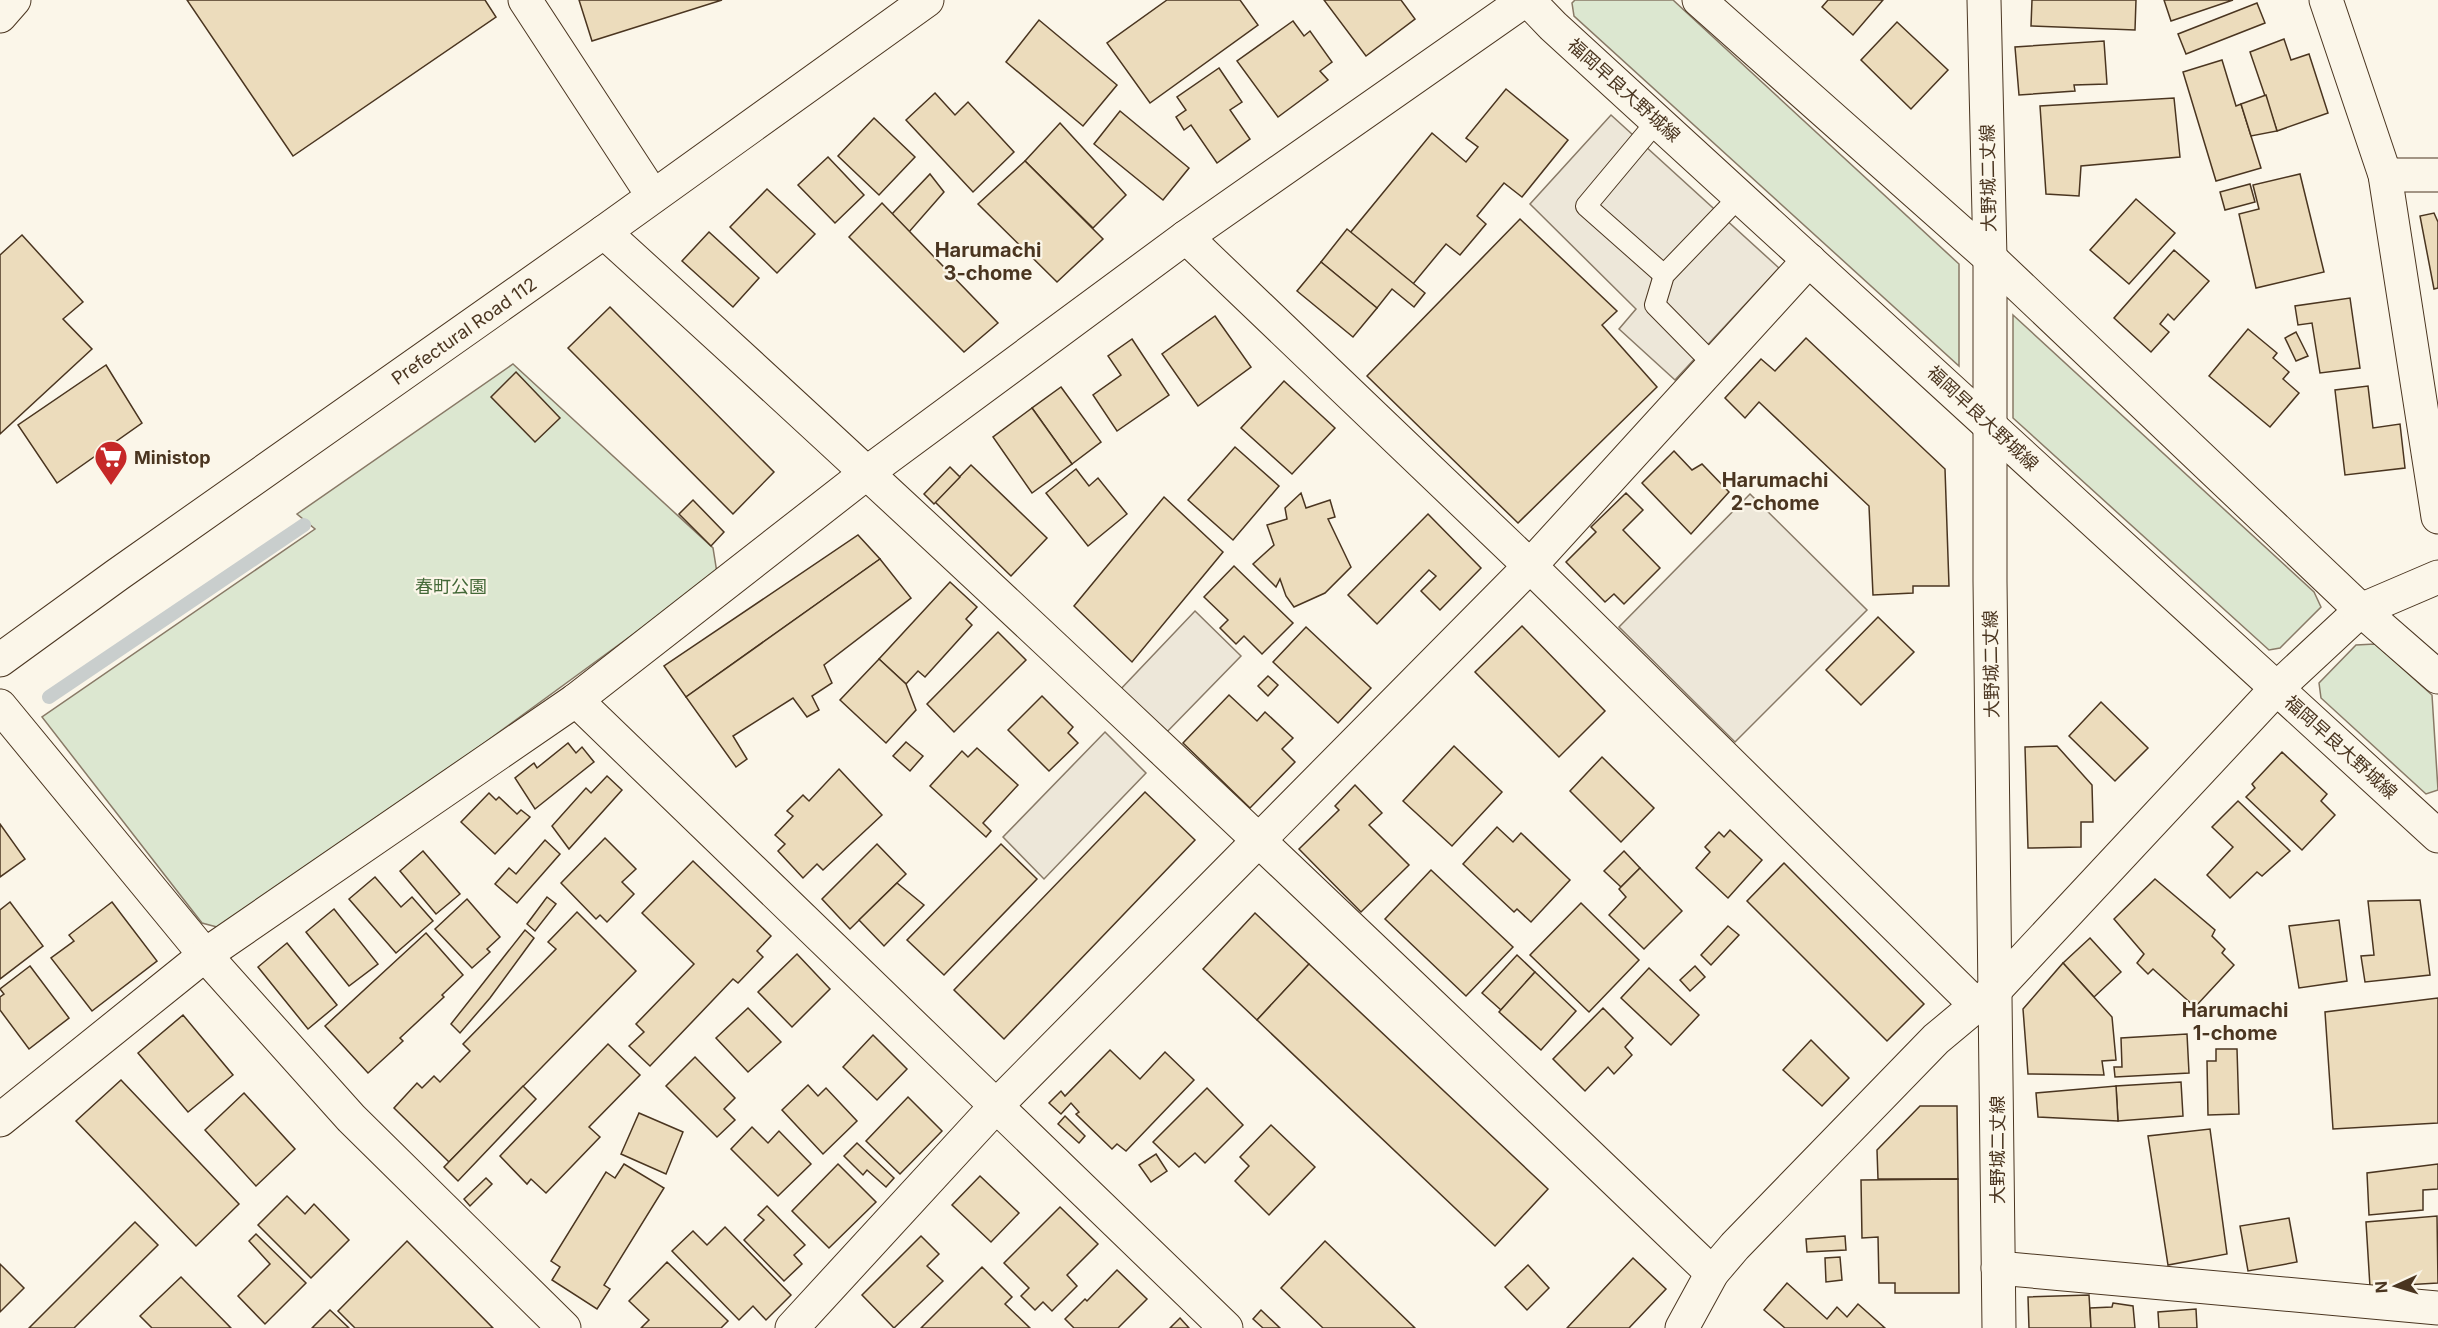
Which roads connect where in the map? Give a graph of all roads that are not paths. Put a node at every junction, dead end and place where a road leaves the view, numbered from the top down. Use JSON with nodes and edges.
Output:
{"nodes":[{"id":1,"x":14,"y":0,"type":"edge"},
{"id":2,"x":525,"y":0,"type":"edge"},
{"id":3,"x":927,"y":0,"type":"edge"},
{"id":4,"x":1527,"y":0,"type":"edge"},
{"id":5,"x":1699,"y":0,"type":"edge"},
{"id":6,"x":1984,"y":0,"type":"edge"},
{"id":7,"x":2326,"y":0,"type":"edge"},
{"id":8,"x":0,"y":16,"type":"edge"},
{"id":9,"x":1657,"y":120,"type":"junction"},
{"id":10,"x":2385,"y":175,"type":"junction"},
{"id":11,"x":2438,"y":175,"type":"edge"},
{"id":12,"x":1740,"y":195,"type":"junction"},
{"id":13,"x":653,"y":196,"type":"junction"},
{"id":14,"x":604,"y":232,"type":"junction"},
{"id":15,"x":1186,"y":237,"type":"junction"},
{"id":16,"x":1990,"y":258,"type":"junction"},
{"id":17,"x":1809,"y":260,"type":"junction"},
{"id":18,"x":1664,"y":275,"type":"junction"},
{"id":19,"x":1715,"y":366,"type":"junction"},
{"id":20,"x":1991,"y":427,"type":"junction"},
{"id":21,"x":868,"y":472,"type":"junction"},
{"id":22,"x":2438,"y":517,"type":"edge"},
{"id":23,"x":1530,"y":566,"type":"junction"},
{"id":24,"x":2438,"y":577,"type":"edge"},
{"id":25,"x":2361,"y":610,"type":"junction"},
{"id":26,"x":0,"y":660,"type":"edge"},
{"id":27,"x":2438,"y":677,"type":"edge"},
{"id":28,"x":2276,"y":689,"type":"junction"},
{"id":29,"x":576,"y":700,"type":"junction"},
{"id":30,"x":0,"y":705,"type":"edge"},
{"id":31,"x":2438,"y":836,"type":"edge"},
{"id":32,"x":1261,"y":839,"type":"junction"},
{"id":33,"x":205,"y":955,"type":"junction"},
{"id":34,"x":1986,"y":997,"type":"junction"},
{"id":35,"x":997,"y":1105,"type":"junction"},
{"id":36,"x":0,"y":1120,"type":"edge"},
{"id":37,"x":1998,"y":1268,"type":"junction"},
{"id":38,"x":1712,"y":1273,"type":"junction"},
{"id":39,"x":2438,"y":1308,"type":"edge"},
{"id":40,"x":2438,"y":1316,"type":"edge"},
{"id":41,"x":564,"y":1328,"type":"edge"},
{"id":42,"x":792,"y":1328,"type":"edge"},
{"id":43,"x":1226,"y":1328,"type":"edge"},
{"id":44,"x":1682,"y":1328,"type":"edge"},
{"id":45,"x":1999,"y":1328,"type":"edge"},
{"id":46,"x":2422,"y":1328,"type":"edge"}],
"edges":[{"from":1,"to":8,"type":"street"},
{"from":2,"to":13,"type":"street"},
{"from":3,"to":13,"type":"street","name":"Prefectural Road 112"},
{"from":4,"to":9,"type":"street","name":"福岡早良大野城線"},
{"from":4,"to":15,"type":"street"},
{"from":5,"to":16,"type":"street"},
{"from":6,"to":16,"type":"street","name":"大野城二丈線"},
{"from":7,"to":10,"type":"street"},
{"from":9,"to":12,"type":"street","name":"福岡早良大野城線"},
{"from":9,"to":18,"type":"lane"},
{"from":10,"to":11,"type":"street"},
{"from":10,"to":22,"type":"street"},
{"from":12,"to":17,"type":"street","name":"福岡早良大野城線"},
{"from":12,"to":18,"type":"lane"},
{"from":13,"to":14,"type":"street","name":"Prefectural Road 112"},
{"from":14,"to":21,"type":"street"},
{"from":14,"to":26,"type":"street","name":"Prefectural Road 112"},
{"from":15,"to":21,"type":"street"},
{"from":15,"to":23,"type":"street"},
{"from":16,"to":20,"type":"street","name":"大野城二丈線"},
{"from":16,"to":25,"type":"street"},
{"from":17,"to":19,"type":"street"},
{"from":17,"to":20,"type":"street","name":"福岡早良大野城線"},
{"from":18,"to":19,"type":"lane"},
{"from":19,"to":23,"type":"street"},
{"from":20,"to":28,"type":"street","name":"福岡早良大野城線"},
{"from":20,"to":34,"type":"street","name":"大野城二丈線"},
{"from":21,"to":29,"type":"street"},
{"from":21,"to":32,"type":"street"},
{"from":23,"to":32,"type":"street"},
{"from":23,"to":34,"type":"street"},
{"from":24,"to":25,"type":"street"},
{"from":25,"to":27,"type":"street"},
{"from":25,"to":28,"type":"street"},
{"from":28,"to":31,"type":"street","name":"福岡早良大野城線"},
{"from":28,"to":34,"type":"street"},
{"from":29,"to":33,"type":"street"},
{"from":29,"to":35,"type":"street"},
{"from":30,"to":33,"type":"street"},
{"from":32,"to":35,"type":"street"},
{"from":32,"to":38,"type":"street"},
{"from":33,"to":36,"type":"street"},
{"from":33,"to":41,"type":"street"},
{"from":34,"to":37,"type":"street","name":"大野城二丈線"},
{"from":34,"to":38,"type":"street"},
{"from":35,"to":42,"type":"street"},
{"from":35,"to":43,"type":"street"},
{"from":37,"to":39,"type":"street"},
{"from":37,"to":45,"type":"street","name":"大野城二丈線"},
{"from":38,"to":44,"type":"street"},
{"from":40,"to":46,"type":"street"}]}
